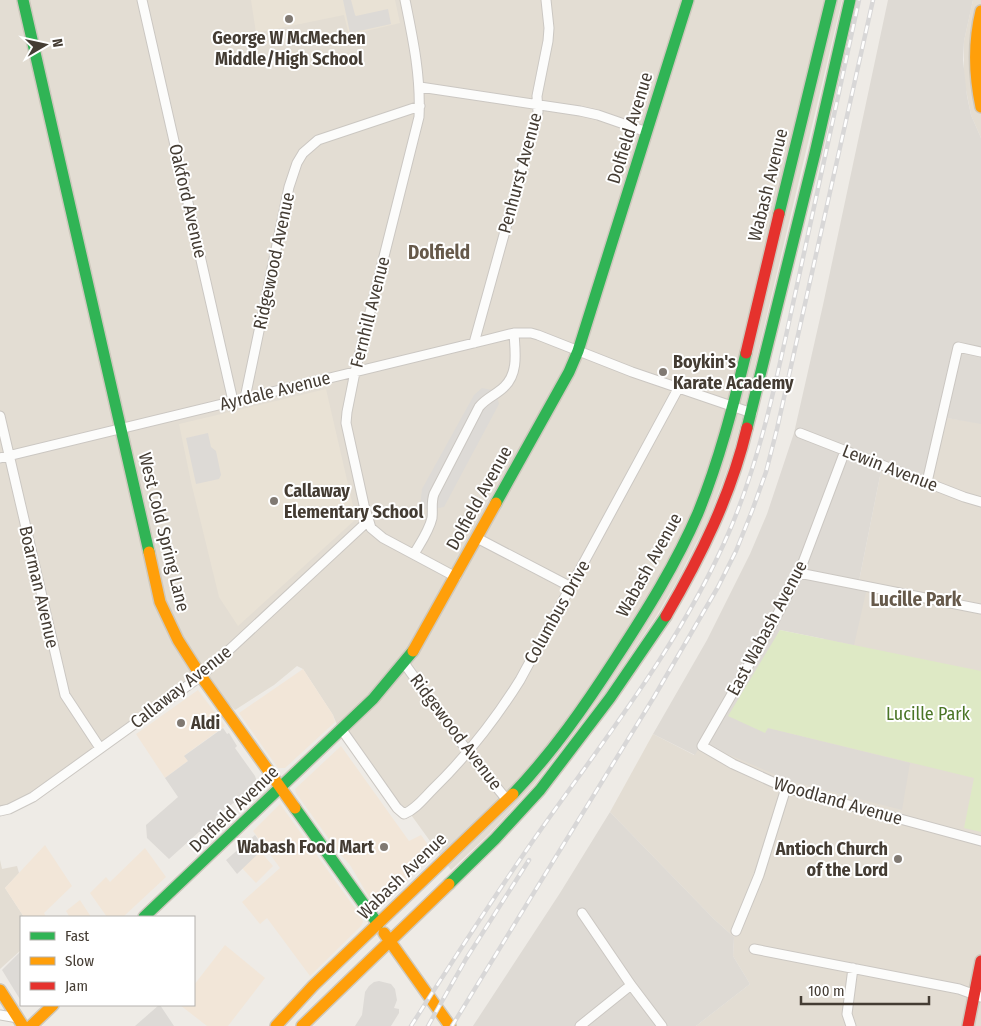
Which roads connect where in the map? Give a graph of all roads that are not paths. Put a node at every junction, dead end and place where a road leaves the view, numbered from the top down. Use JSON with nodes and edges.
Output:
{"nodes":[{"id":1,"x":23,"y":0,"type":"edge"},
{"id":2,"x":142,"y":0,"type":"edge"},
{"id":3,"x":405,"y":0,"type":"edge"},
{"id":4,"x":546,"y":0,"type":"edge"},
{"id":5,"x":688,"y":0,"type":"edge"},
{"id":6,"x":831,"y":0,"type":"edge"},
{"id":7,"x":850,"y":0,"type":"edge"},
{"id":8,"x":981,"y":11,"type":"edge"},
{"id":9,"x":420,"y":87,"type":"junction"},
{"id":10,"x":538,"y":104,"type":"junction"},
{"id":11,"x":420,"y":106,"type":"junction"},
{"id":12,"x":981,"y":107,"type":"edge"},
{"id":13,"x":647,"y":132,"type":"junction"},
{"id":14,"x":796,"y":147,"type":"junction"},
{"id":15,"x":815,"y":153,"type":"junction"},
{"id":16,"x":514,"y":333,"type":"junction"},
{"id":17,"x":474,"y":342,"type":"junction"},
{"id":18,"x":578,"y":351,"type":"junction"},
{"id":19,"x":981,"y":352,"type":"edge"},
{"id":20,"x":355,"y":372,"type":"junction"},
{"id":21,"x":679,"y":387,"type":"junction"},
{"id":22,"x":245,"y":398,"type":"junction"},
{"id":23,"x":233,"y":401,"type":"junction"},
{"id":24,"x":732,"y":406,"type":"junction"},
{"id":25,"x":752,"y":413,"type":"junction"},
{"id":26,"x":0,"y":416,"type":"edge"},
{"id":27,"x":121,"y":429,"type":"junction"},
{"id":28,"x":800,"y":433,"type":"dead end"},
{"id":29,"x":845,"y":451,"type":"junction"},
{"id":30,"x":4,"y":457,"type":"edge"},
{"id":31,"x":927,"y":482,"type":"junction"},
{"id":32,"x":981,"y":502,"type":"edge"},
{"id":33,"x":368,"y":522,"type":"junction"},
{"id":34,"x":477,"y":538,"type":"junction"},
{"id":35,"x":414,"y":554,"type":"junction"},
{"id":36,"x":799,"y":573,"type":"junction"},
{"id":37,"x":456,"y":577,"type":"junction"},
{"id":38,"x":571,"y":587,"type":"junction"},
{"id":39,"x":981,"y":609,"type":"edge"},
{"id":40,"x":404,"y":663,"type":"junction"},
{"id":41,"x":201,"y":676,"type":"junction"},
{"id":42,"x":342,"y":730,"type":"junction"},
{"id":43,"x":702,"y":746,"type":"joint"},
{"id":44,"x":100,"y":748,"type":"junction"},
{"id":45,"x":468,"y":752,"type":"junction"},
{"id":46,"x":281,"y":788,"type":"junction"},
{"id":47,"x":786,"y":788,"type":"junction"},
{"id":48,"x":507,"y":800,"type":"junction"},
{"id":49,"x":0,"y":811,"type":"edge"},
{"id":50,"x":981,"y":841,"type":"edge"},
{"id":51,"x":582,"y":914,"type":"dead end"},
{"id":52,"x":145,"y":916,"type":"edge"},
{"id":53,"x":378,"y":924,"type":"junction"},
{"id":54,"x":736,"y":931,"type":"dead end"},
{"id":55,"x":389,"y":940,"type":"junction"},
{"id":56,"x":754,"y":949,"type":"dead end"},
{"id":57,"x":981,"y":961,"type":"edge"},
{"id":58,"x":854,"y":968,"type":"junction"},
{"id":59,"x":631,"y":985,"type":"junction"},
{"id":60,"x":0,"y":990,"type":"edge"},
{"id":61,"x":978,"y":995,"type":"edge"},
{"id":62,"x":52,"y":1006,"type":"edge"},
{"id":63,"x":0,"y":1015,"type":"edge"},
{"id":64,"x":20,"y":1022,"type":"edge"},
{"id":65,"x":31,"y":1026,"type":"edge"},
{"id":66,"x":276,"y":1026,"type":"edge"},
{"id":67,"x":302,"y":1026,"type":"edge"},
{"id":68,"x":450,"y":1026,"type":"edge"},
{"id":69,"x":580,"y":1026,"type":"edge"},
{"id":70,"x":662,"y":1026,"type":"edge"},
{"id":71,"x":851,"y":1026,"type":"edge"},
{"id":72,"x":968,"y":1026,"type":"edge"}],
"edges":[{"from":1,"to":27,"type":"main road","name":"West Cold Spring Lane"},
{"from":2,"to":23,"type":"street","name":"Oakford Avenue"},
{"from":3,"to":9,"type":"street","name":"Fernhill Avenue"},
{"from":4,"to":10,"type":"street","name":"Penhurst Avenue"},
{"from":5,"to":13,"type":"main road","name":"Dolfield Avenue"},
{"from":6,"to":14,"type":"main road","name":"Wabash Avenue"},
{"from":7,"to":15,"type":"main road","name":"Wabash Avenue"},
{"from":8,"to":12,"type":"main road"},
{"from":9,"to":10,"type":"street"},
{"from":9,"to":11,"type":"street","name":"Fernhill Avenue"},
{"from":10,"to":13,"type":"street"},
{"from":10,"to":17,"type":"street","name":"Penhurst Avenue"},
{"from":11,"to":20,"type":"street","name":"Fernhill Avenue"},
{"from":11,"to":22,"type":"street","name":"Ridgewood Avenue"},
{"from":13,"to":18,"type":"main road","name":"Dolfield Avenue"},
{"from":14,"to":15,"type":"main road"},
{"from":14,"to":24,"type":"main road","name":"Wabash Avenue"},
{"from":15,"to":25,"type":"main road","name":"Wabash Avenue"},
{"from":16,"to":17,"type":"street","name":"Ayrdale Avenue"},
{"from":16,"to":18,"type":"street","name":"Ayrdale Avenue"},
{"from":16,"to":35,"type":"street"},
{"from":17,"to":20,"type":"street","name":"Ayrdale Avenue"},
{"from":18,"to":21,"type":"street"},
{"from":18,"to":34,"type":"main road","name":"Dolfield Avenue"},
{"from":19,"to":31,"type":"street"},
{"from":20,"to":22,"type":"street","name":"Ayrdale Avenue"},
{"from":20,"to":33,"type":"street","name":"Fernhill Avenue"},
{"from":21,"to":24,"type":"street"},
{"from":21,"to":38,"type":"street","name":"Columbus Drive"},
{"from":22,"to":23,"type":"street","name":"Ayrdale Avenue"},
{"from":23,"to":27,"type":"street","name":"Ayrdale Avenue"},
{"from":24,"to":25,"type":"street"},
{"from":24,"to":48,"type":"main road","name":"Wabash Avenue"},
{"from":25,"to":55,"type":"main road","name":"Wabash Avenue"},
{"from":26,"to":30,"type":"street","name":"Boarman Avenue"},
{"from":27,"to":30,"type":"street","name":"Ayrdale Avenue"},
{"from":27,"to":41,"type":"main road","name":"West Cold Spring Lane"},
{"from":28,"to":29,"type":"street","name":"Lewin Avenue"},
{"from":29,"to":31,"type":"street","name":"Lewin Avenue"},
{"from":29,"to":36,"type":"street","name":"East Wabash Avenue"},
{"from":30,"to":44,"type":"street","name":"Boarman Avenue"},
{"from":31,"to":32,"type":"street","name":"Lewin Avenue"},
{"from":33,"to":35,"type":"street"},
{"from":33,"to":41,"type":"street","name":"Callaway Avenue"},
{"from":34,"to":37,"type":"main road","name":"Dolfield Avenue"},
{"from":34,"to":38,"type":"street"},
{"from":35,"to":37,"type":"street"},
{"from":36,"to":39,"type":"street"},
{"from":36,"to":43,"type":"street","name":"East Wabash Avenue"},
{"from":37,"to":40,"type":"main road","name":"Dolfield Avenue"},
{"from":38,"to":45,"type":"street","name":"Columbus Drive"},
{"from":40,"to":42,"type":"main road","name":"Dolfield Avenue"},
{"from":40,"to":45,"type":"street","name":"Ridgewood Avenue"},
{"from":41,"to":44,"type":"street","name":"Callaway Avenue"},
{"from":41,"to":46,"type":"main road","name":"West Cold Spring Lane"},
{"from":42,"to":45,"type":"street","name":"Columbus Drive"},
{"from":42,"to":46,"type":"main road","name":"Dolfield Avenue"},
{"from":43,"to":47,"type":"street","name":"Woodland Avenue"},
{"from":44,"to":49,"type":"street","name":"Callaway Avenue"},
{"from":45,"to":48,"type":"street","name":"Ridgewood Avenue"},
{"from":46,"to":52,"type":"main road","name":"Dolfield Avenue"},
{"from":46,"to":53,"type":"main road","name":"West Cold Spring Lane"},
{"from":47,"to":50,"type":"street","name":"Woodland Avenue"},
{"from":47,"to":54,"type":"street"},
{"from":48,"to":53,"type":"main road","name":"Wabash Avenue"},
{"from":51,"to":59,"type":"street"},
{"from":53,"to":55,"type":"main road","name":"West Cold Spring Lane"},
{"from":53,"to":66,"type":"main road","name":"Wabash Avenue"},
{"from":55,"to":67,"type":"main road","name":"Wabash Avenue"},
{"from":55,"to":68,"type":"main road","name":"West Cold Spring Lane"},
{"from":56,"to":58,"type":"street"},
{"from":57,"to":61,"type":"main road"},
{"from":58,"to":61,"type":"street"},
{"from":58,"to":71,"type":"street"},
{"from":59,"to":69,"type":"street"},
{"from":59,"to":70,"type":"street"},
{"from":60,"to":64,"type":"main road"},
{"from":61,"to":72,"type":"main road"},
{"from":62,"to":65,"type":"main road"},
{"from":63,"to":64,"type":"street"}]}
